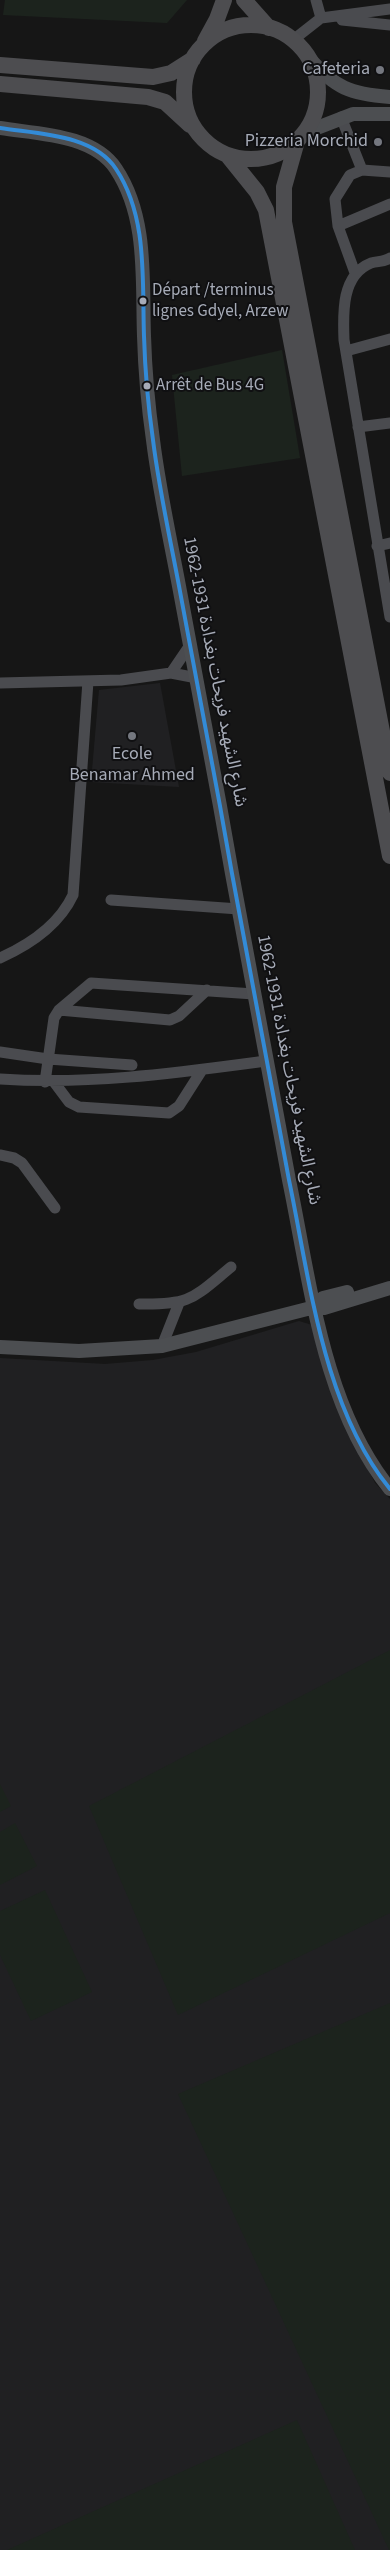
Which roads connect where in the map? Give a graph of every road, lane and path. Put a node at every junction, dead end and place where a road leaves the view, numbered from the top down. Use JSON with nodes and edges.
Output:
{"nodes":[{"id":1,"x":224,"y":0,"type":"edge"},
{"id":2,"x":244,"y":0,"type":"edge"},
{"id":3,"x":316,"y":0,"type":"edge"},
{"id":4,"x":390,"y":9,"type":"edge"},
{"id":5,"x":321,"y":18,"type":"junction"},
{"id":6,"x":390,"y":25,"type":"edge"},
{"id":7,"x":269,"y":28,"type":"junction"},
{"id":8,"x":293,"y":40,"type":"junction"},
{"id":9,"x":198,"y":52,"type":"junction"},
{"id":10,"x":309,"y":58,"type":"junction"},
{"id":11,"x":0,"y":65,"type":"edge"},
{"id":12,"x":0,"y":84,"type":"edge"},
{"id":13,"x":390,"y":97,"type":"edge"},
{"id":14,"x":390,"y":114,"type":"edge"},
{"id":15,"x":341,"y":117,"type":"junction"},
{"id":16,"x":193,"y":127,"type":"junction"},
{"id":17,"x":0,"y":128,"type":"edge"},
{"id":18,"x":301,"y":137,"type":"junction"},
{"id":19,"x":228,"y":156,"type":"junction"},
{"id":20,"x":362,"y":170,"type":"junction"},
{"id":21,"x":390,"y":172,"type":"edge"},
{"id":22,"x":390,"y":204,"type":"edge"},
{"id":23,"x":338,"y":226,"type":"junction"},
{"id":24,"x":388,"y":262,"type":"edge"},
{"id":25,"x":355,"y":273,"type":"junction"},
{"id":26,"x":390,"y":339,"type":"edge"},
{"id":27,"x":346,"y":351,"type":"junction"},
{"id":28,"x":390,"y":423,"type":"edge"},
{"id":29,"x":358,"y":427,"type":"junction"},
{"id":30,"x":390,"y":544,"type":"edge"},
{"id":31,"x":377,"y":546,"type":"junction"},
{"id":32,"x":390,"y":617,"type":"edge"},
{"id":33,"x":190,"y":645,"type":"junction"},
{"id":34,"x":171,"y":672,"type":"junction"},
{"id":35,"x":198,"y":678,"type":"junction"},
{"id":36,"x":88,"y":681,"type":"junction"},
{"id":37,"x":0,"y":683,"type":"edge"},
{"id":38,"x":390,"y":774,"type":"edge"},
{"id":39,"x":390,"y":856,"type":"edge"},
{"id":40,"x":111,"y":900,"type":"dead end"},
{"id":41,"x":239,"y":909,"type":"junction"},
{"id":42,"x":0,"y":958,"type":"edge"},
{"id":43,"x":206,"y":990,"type":"junction"},
{"id":44,"x":254,"y":994,"type":"junction"},
{"id":45,"x":59,"y":1010,"type":"junction"},
{"id":46,"x":0,"y":1052,"type":"edge"},
{"id":47,"x":48,"y":1059,"type":"junction"},
{"id":48,"x":266,"y":1061,"type":"junction"},
{"id":49,"x":132,"y":1065,"type":"dead end"},
{"id":50,"x":202,"y":1070,"type":"junction"},
{"id":51,"x":0,"y":1079,"type":"edge"},
{"id":52,"x":50,"y":1082,"type":"junction"},
{"id":53,"x":0,"y":1155,"type":"edge"},
{"id":54,"x":55,"y":1208,"type":"dead end"},
{"id":55,"x":230,"y":1267,"type":"dead end"},
{"id":56,"x":390,"y":1280,"type":"edge"},
{"id":57,"x":390,"y":1288,"type":"edge"},
{"id":58,"x":179,"y":1303,"type":"junction"},
{"id":59,"x":139,"y":1304,"type":"dead end"},
{"id":60,"x":315,"y":1307,"type":"junction"},
{"id":61,"x":162,"y":1346,"type":"junction"},
{"id":62,"x":0,"y":1347,"type":"edge"},
{"id":63,"x":390,"y":1489,"type":"edge"}],
"edges":[{"from":1,"to":9,"type":"highway"},
{"from":2,"to":7,"type":"highway"},
{"from":3,"to":5,"type":"street"},
{"from":4,"to":5,"type":"street"},
{"from":5,"to":6,"type":"street"},
{"from":5,"to":8,"type":"street"},
{"from":7,"to":8,"type":"highway"},
{"from":7,"to":9,"type":"highway"},
{"from":8,"to":10,"type":"highway"},
{"from":9,"to":11,"type":"highway"},
{"from":9,"to":16,"type":"highway"},
{"from":10,"to":13,"type":"main road"},
{"from":10,"to":18,"type":"highway"},
{"from":12,"to":16,"type":"highway"},
{"from":14,"to":15,"type":"main road"},
{"from":15,"to":18,"type":"main road"},
{"from":15,"to":20,"type":"street"},
{"from":16,"to":19,"type":"highway"},
{"from":17,"to":33,"type":"main road","name":"شارع الشهيد فريحات بغدادة 1931-1962"},
{"from":18,"to":19,"type":"highway"},
{"from":18,"to":38,"type":"highway"},
{"from":19,"to":39,"type":"highway"},
{"from":20,"to":21,"type":"street"},
{"from":20,"to":23,"type":"street"},
{"from":22,"to":23,"type":"street"},
{"from":23,"to":25,"type":"street"},
{"from":24,"to":25,"type":"street"},
{"from":25,"to":27,"type":"street"},
{"from":26,"to":27,"type":"street"},
{"from":27,"to":29,"type":"street"},
{"from":28,"to":29,"type":"street"},
{"from":29,"to":31,"type":"street"},
{"from":30,"to":31,"type":"street"},
{"from":31,"to":32,"type":"street"},
{"from":33,"to":34,"type":"street"},
{"from":33,"to":35,"type":"main road","name":"شارع الشهيد فريحات بغدادة 1931-1962"},
{"from":34,"to":35,"type":"street"},
{"from":34,"to":36,"type":"street"},
{"from":35,"to":41,"type":"main road","name":"شارع الشهيد فريحات بغدادة 1931-1962"},
{"from":36,"to":37,"type":"street"},
{"from":36,"to":42,"type":"street"},
{"from":40,"to":41,"type":"street"},
{"from":41,"to":44,"type":"main road","name":"شارع الشهيد فريحات بغدادة 1931-1962"},
{"from":43,"to":44,"type":"street"},
{"from":43,"to":45,"type":"street"},
{"from":43,"to":45,"type":"street"},
{"from":44,"to":48,"type":"main road","name":"شارع الشهيد فريحات بغدادة 1931-1962"},
{"from":45,"to":47,"type":"street"},
{"from":46,"to":47,"type":"street"},
{"from":47,"to":49,"type":"street"},
{"from":47,"to":52,"type":"street"},
{"from":48,"to":50,"type":"street"},
{"from":48,"to":60,"type":"main road","name":"شارع الشهيد فريحات بغدادة 1931-1962"},
{"from":50,"to":52,"type":"street"},
{"from":50,"to":52,"type":"street"},
{"from":51,"to":52,"type":"street"},
{"from":53,"to":54,"type":"street"},
{"from":55,"to":58,"type":"street"},
{"from":56,"to":60,"type":"main road"},
{"from":57,"to":60,"type":"main road"},
{"from":58,"to":59,"type":"street"},
{"from":58,"to":61,"type":"street"},
{"from":60,"to":61,"type":"main road"},
{"from":60,"to":63,"type":"main road","name":"شارع الشهيد فريحات بغدادة 1931-1962"},
{"from":61,"to":62,"type":"main road"}]}
